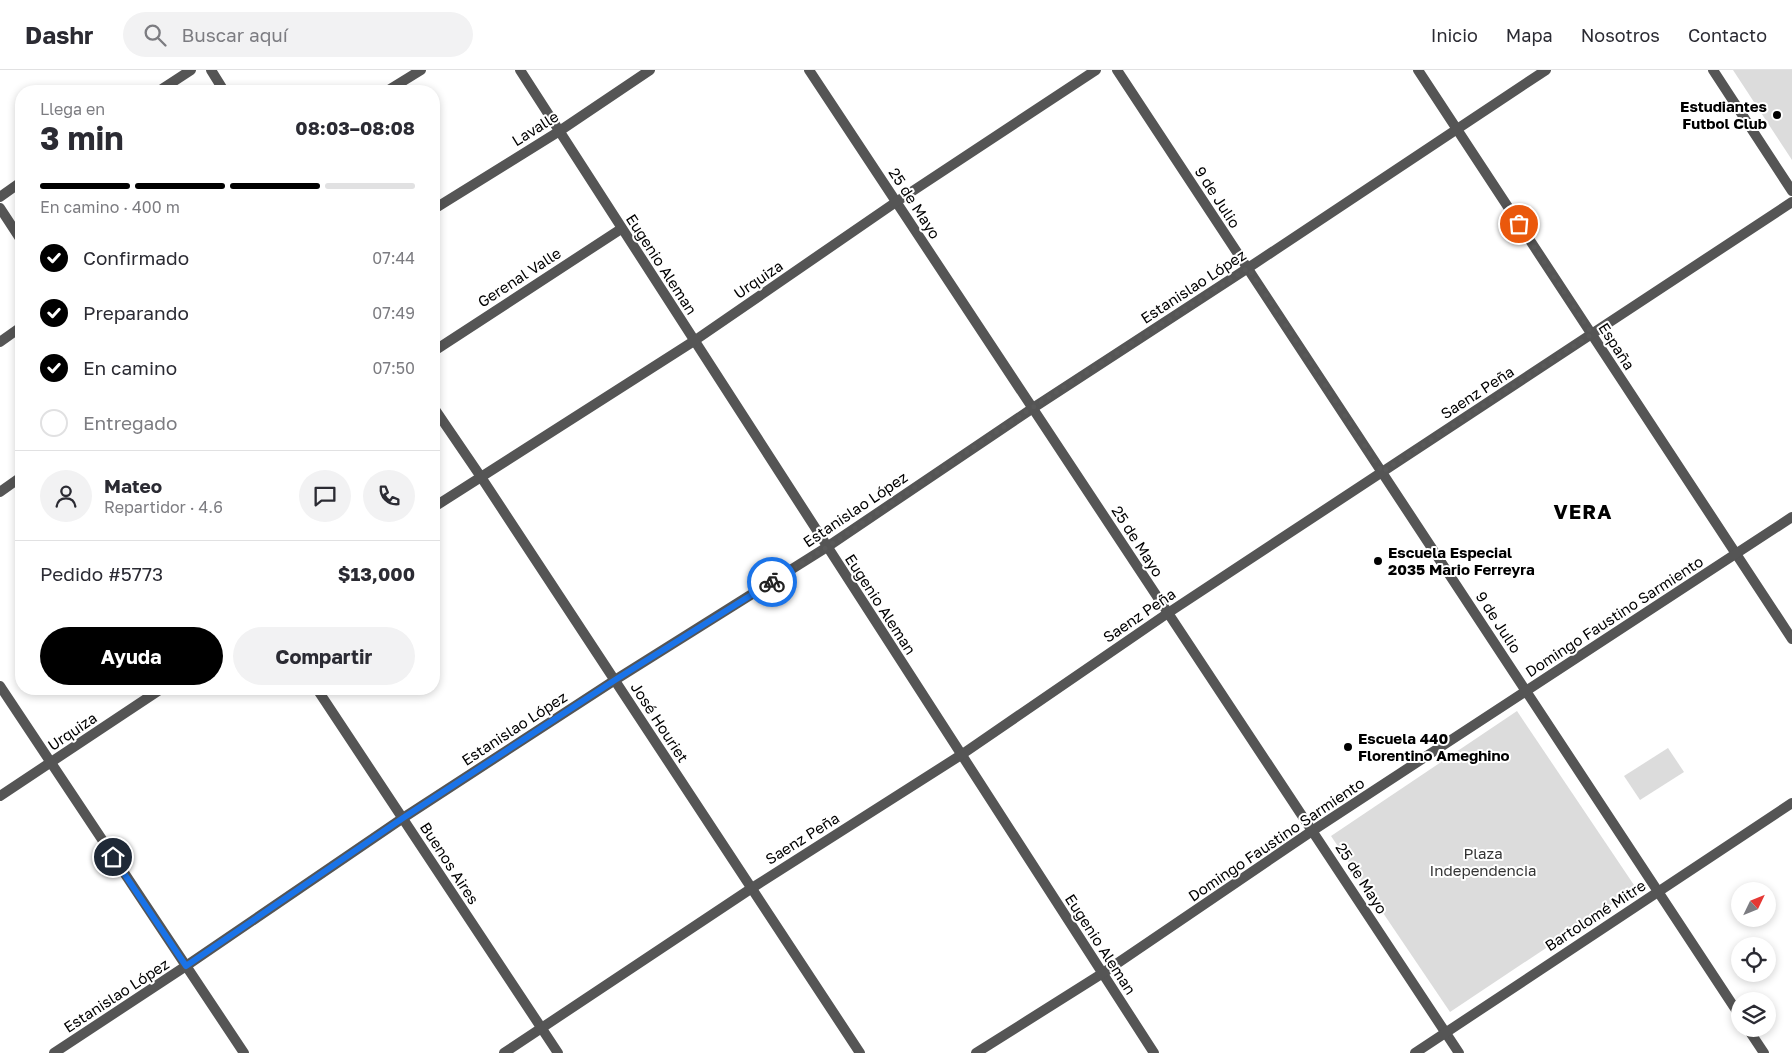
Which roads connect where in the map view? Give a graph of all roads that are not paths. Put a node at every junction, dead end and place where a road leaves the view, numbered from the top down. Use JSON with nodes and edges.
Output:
{"nodes":[{"id":1,"x":191,"y":70,"type":"edge"},
{"id":2,"x":211,"y":70,"type":"edge"},
{"id":3,"x":421,"y":70,"type":"edge"},
{"id":4,"x":520,"y":70,"type":"edge"},
{"id":5,"x":650,"y":70,"type":"edge"},
{"id":6,"x":809,"y":70,"type":"edge"},
{"id":7,"x":1096,"y":70,"type":"edge"},
{"id":8,"x":1117,"y":70,"type":"edge"},
{"id":9,"x":1418,"y":70,"type":"edge"},
{"id":10,"x":1546,"y":70,"type":"edge"},
{"id":11,"x":1713,"y":70,"type":"edge"},
{"id":12,"x":168,"y":85,"type":"edge"},
{"id":13,"x":220,"y":85,"type":"edge"},
{"id":14,"x":397,"y":85,"type":"edge"},
{"id":15,"x":1457,"y":129,"type":"junction"},
{"id":16,"x":558,"y":132,"type":"junction"},
{"id":17,"x":15,"y":186,"type":"edge"},
{"id":18,"x":1792,"y":191,"type":"edge"},
{"id":19,"x":0,"y":197,"type":"edge"},
{"id":20,"x":896,"y":202,"type":"junction"},
{"id":21,"x":1792,"y":202,"type":"edge"},
{"id":22,"x":440,"y":206,"type":"edge"},
{"id":23,"x":0,"y":208,"type":"edge"},
{"id":24,"x":621,"y":229,"type":"junction"},
{"id":25,"x":15,"y":231,"type":"edge"},
{"id":26,"x":1248,"y":268,"type":"junction"},
{"id":27,"x":15,"y":331,"type":"edge"},
{"id":28,"x":1592,"y":334,"type":"junction"},
{"id":29,"x":694,"y":341,"type":"junction"},
{"id":30,"x":0,"y":342,"type":"edge"},
{"id":31,"x":440,"y":347,"type":"edge"},
{"id":32,"x":1032,"y":408,"type":"junction"},
{"id":33,"x":440,"y":417,"type":"edge"},
{"id":34,"x":1382,"y":472,"type":"junction"},
{"id":35,"x":481,"y":477,"type":"junction"},
{"id":36,"x":15,"y":481,"type":"edge"},
{"id":37,"x":0,"y":492,"type":"edge"},
{"id":38,"x":440,"y":503,"type":"edge"},
{"id":39,"x":1792,"y":517,"type":"edge"},
{"id":40,"x":827,"y":547,"type":"junction"},
{"id":41,"x":1736,"y":554,"type":"junction"},
{"id":42,"x":1168,"y":613,"type":"junction"},
{"id":43,"x":1792,"y":639,"type":"edge"},
{"id":44,"x":615,"y":680,"type":"junction"},
{"id":45,"x":0,"y":686,"type":"edge"},
{"id":46,"x":1526,"y":691,"type":"junction"},
{"id":47,"x":151,"y":695,"type":"edge"},
{"id":48,"x":322,"y":695,"type":"edge"},
{"id":49,"x":961,"y":755,"type":"junction"},
{"id":50,"x":51,"y":763,"type":"junction"},
{"id":51,"x":0,"y":796,"type":"edge"},
{"id":52,"x":1792,"y":803,"type":"edge"},
{"id":53,"x":403,"y":818,"type":"junction"},
{"id":54,"x":1312,"y":831,"type":"junction"},
{"id":55,"x":752,"y":888,"type":"junction"},
{"id":56,"x":1658,"y":892,"type":"junction"},
{"id":57,"x":186,"y":966,"type":"junction"},
{"id":58,"x":1102,"y":974,"type":"junction"},
{"id":59,"x":1731,"y":1002,"type":"edge"},
{"id":60,"x":541,"y":1027,"type":"junction"},
{"id":61,"x":1445,"y":1032,"type":"junction"},
{"id":62,"x":1753,"y":1037,"type":"edge"},
{"id":63,"x":54,"y":1053,"type":"edge"},
{"id":64,"x":244,"y":1053,"type":"edge"},
{"id":65,"x":504,"y":1053,"type":"edge"},
{"id":66,"x":558,"y":1053,"type":"edge"},
{"id":67,"x":860,"y":1053,"type":"edge"},
{"id":68,"x":976,"y":1053,"type":"edge"},
{"id":69,"x":1154,"y":1053,"type":"edge"},
{"id":70,"x":1415,"y":1053,"type":"edge"},
{"id":71,"x":1459,"y":1053,"type":"edge"},
{"id":72,"x":1764,"y":1053,"type":"edge"}],
"edges":[{"from":1,"to":12,"type":"street"},
{"from":2,"to":13,"type":"street"},
{"from":3,"to":14,"type":"street"},
{"from":4,"to":16,"type":"street","name":"Eugenio Aleman"},
{"from":5,"to":16,"type":"street","name":"Lavalle"},
{"from":6,"to":20,"type":"street","name":"25 de Mayo"},
{"from":7,"to":20,"type":"street","name":"Urquiza"},
{"from":8,"to":26,"type":"street","name":"9 de Julio"},
{"from":9,"to":15,"type":"street","name":"España"},
{"from":10,"to":15,"type":"street","name":"Estanislao López"},
{"from":11,"to":18,"type":"street"},
{"from":15,"to":26,"type":"street","name":"Estanislao López"},
{"from":15,"to":28,"type":"street","name":"España"},
{"from":16,"to":22,"type":"street","name":"Lavalle"},
{"from":16,"to":24,"type":"street","name":"Eugenio Aleman"},
{"from":17,"to":19,"type":"street"},
{"from":20,"to":29,"type":"street","name":"Urquiza"},
{"from":20,"to":32,"type":"street","name":"25 de Mayo"},
{"from":21,"to":28,"type":"street","name":"Saenz Peña"},
{"from":23,"to":25,"type":"street"},
{"from":24,"to":29,"type":"street","name":"Eugenio Aleman"},
{"from":24,"to":31,"type":"street","name":"Gerenal Valle"},
{"from":26,"to":32,"type":"street","name":"Estanislao López"},
{"from":26,"to":34,"type":"street","name":"9 de Julio"},
{"from":27,"to":30,"type":"street"},
{"from":28,"to":34,"type":"street","name":"Saenz Peña"},
{"from":28,"to":41,"type":"street","name":"España"},
{"from":29,"to":35,"type":"street","name":"Urquiza"},
{"from":29,"to":40,"type":"street","name":"Eugenio Aleman"},
{"from":32,"to":40,"type":"street","name":"Estanislao López"},
{"from":32,"to":42,"type":"street","name":"25 de Mayo"},
{"from":33,"to":35,"type":"street","name":"José Houriet"},
{"from":34,"to":42,"type":"street","name":"Saenz Peña"},
{"from":34,"to":46,"type":"street","name":"9 de Julio"},
{"from":35,"to":38,"type":"street","name":"Urquiza"},
{"from":35,"to":44,"type":"street","name":"José Houriet"},
{"from":36,"to":37,"type":"street"},
{"from":39,"to":41,"type":"street","name":"Domingo Faustino Sarmiento"},
{"from":40,"to":44,"type":"street","name":"Estanislao López"},
{"from":40,"to":49,"type":"street","name":"Eugenio Aleman"},
{"from":41,"to":43,"type":"street","name":"España"},
{"from":41,"to":46,"type":"street","name":"Domingo Faustino Sarmiento"},
{"from":42,"to":49,"type":"street","name":"Saenz Peña"},
{"from":42,"to":54,"type":"street","name":"25 de Mayo"},
{"from":44,"to":53,"type":"street","name":"Estanislao López"},
{"from":44,"to":55,"type":"street","name":"José Houriet"},
{"from":45,"to":50,"type":"street"},
{"from":46,"to":54,"type":"street","name":"Domingo Faustino Sarmiento"},
{"from":46,"to":56,"type":"street","name":"9 de Julio"},
{"from":47,"to":50,"type":"street","name":"Urquiza"},
{"from":48,"to":53,"type":"street","name":"Buenos Aires"},
{"from":49,"to":55,"type":"street","name":"Saenz Peña"},
{"from":49,"to":58,"type":"street","name":"Eugenio Aleman"},
{"from":50,"to":51,"type":"street","name":"Urquiza"},
{"from":50,"to":57,"type":"street"},
{"from":52,"to":56,"type":"street","name":"Bartolomé Mitre"},
{"from":53,"to":57,"type":"street","name":"Estanislao López"},
{"from":53,"to":60,"type":"street","name":"Buenos Aires"},
{"from":54,"to":58,"type":"street","name":"Domingo Faustino Sarmiento"},
{"from":54,"to":61,"type":"street","name":"25 de Mayo"},
{"from":55,"to":60,"type":"street","name":"Saenz Peña"},
{"from":55,"to":67,"type":"street","name":"José Houriet"},
{"from":56,"to":59,"type":"street","name":"9 de Julio"},
{"from":56,"to":61,"type":"street","name":"Bartolomé Mitre"},
{"from":57,"to":63,"type":"street","name":"Estanislao López"},
{"from":57,"to":64,"type":"street"},
{"from":58,"to":68,"type":"street","name":"Domingo Faustino Sarmiento"},
{"from":58,"to":69,"type":"street","name":"Eugenio Aleman"},
{"from":60,"to":65,"type":"street","name":"Saenz Peña"},
{"from":60,"to":66,"type":"street","name":"Buenos Aires"},
{"from":61,"to":70,"type":"street","name":"Bartolomé Mitre"},
{"from":61,"to":71,"type":"street","name":"25 de Mayo"},
{"from":62,"to":72,"type":"street"}]}
